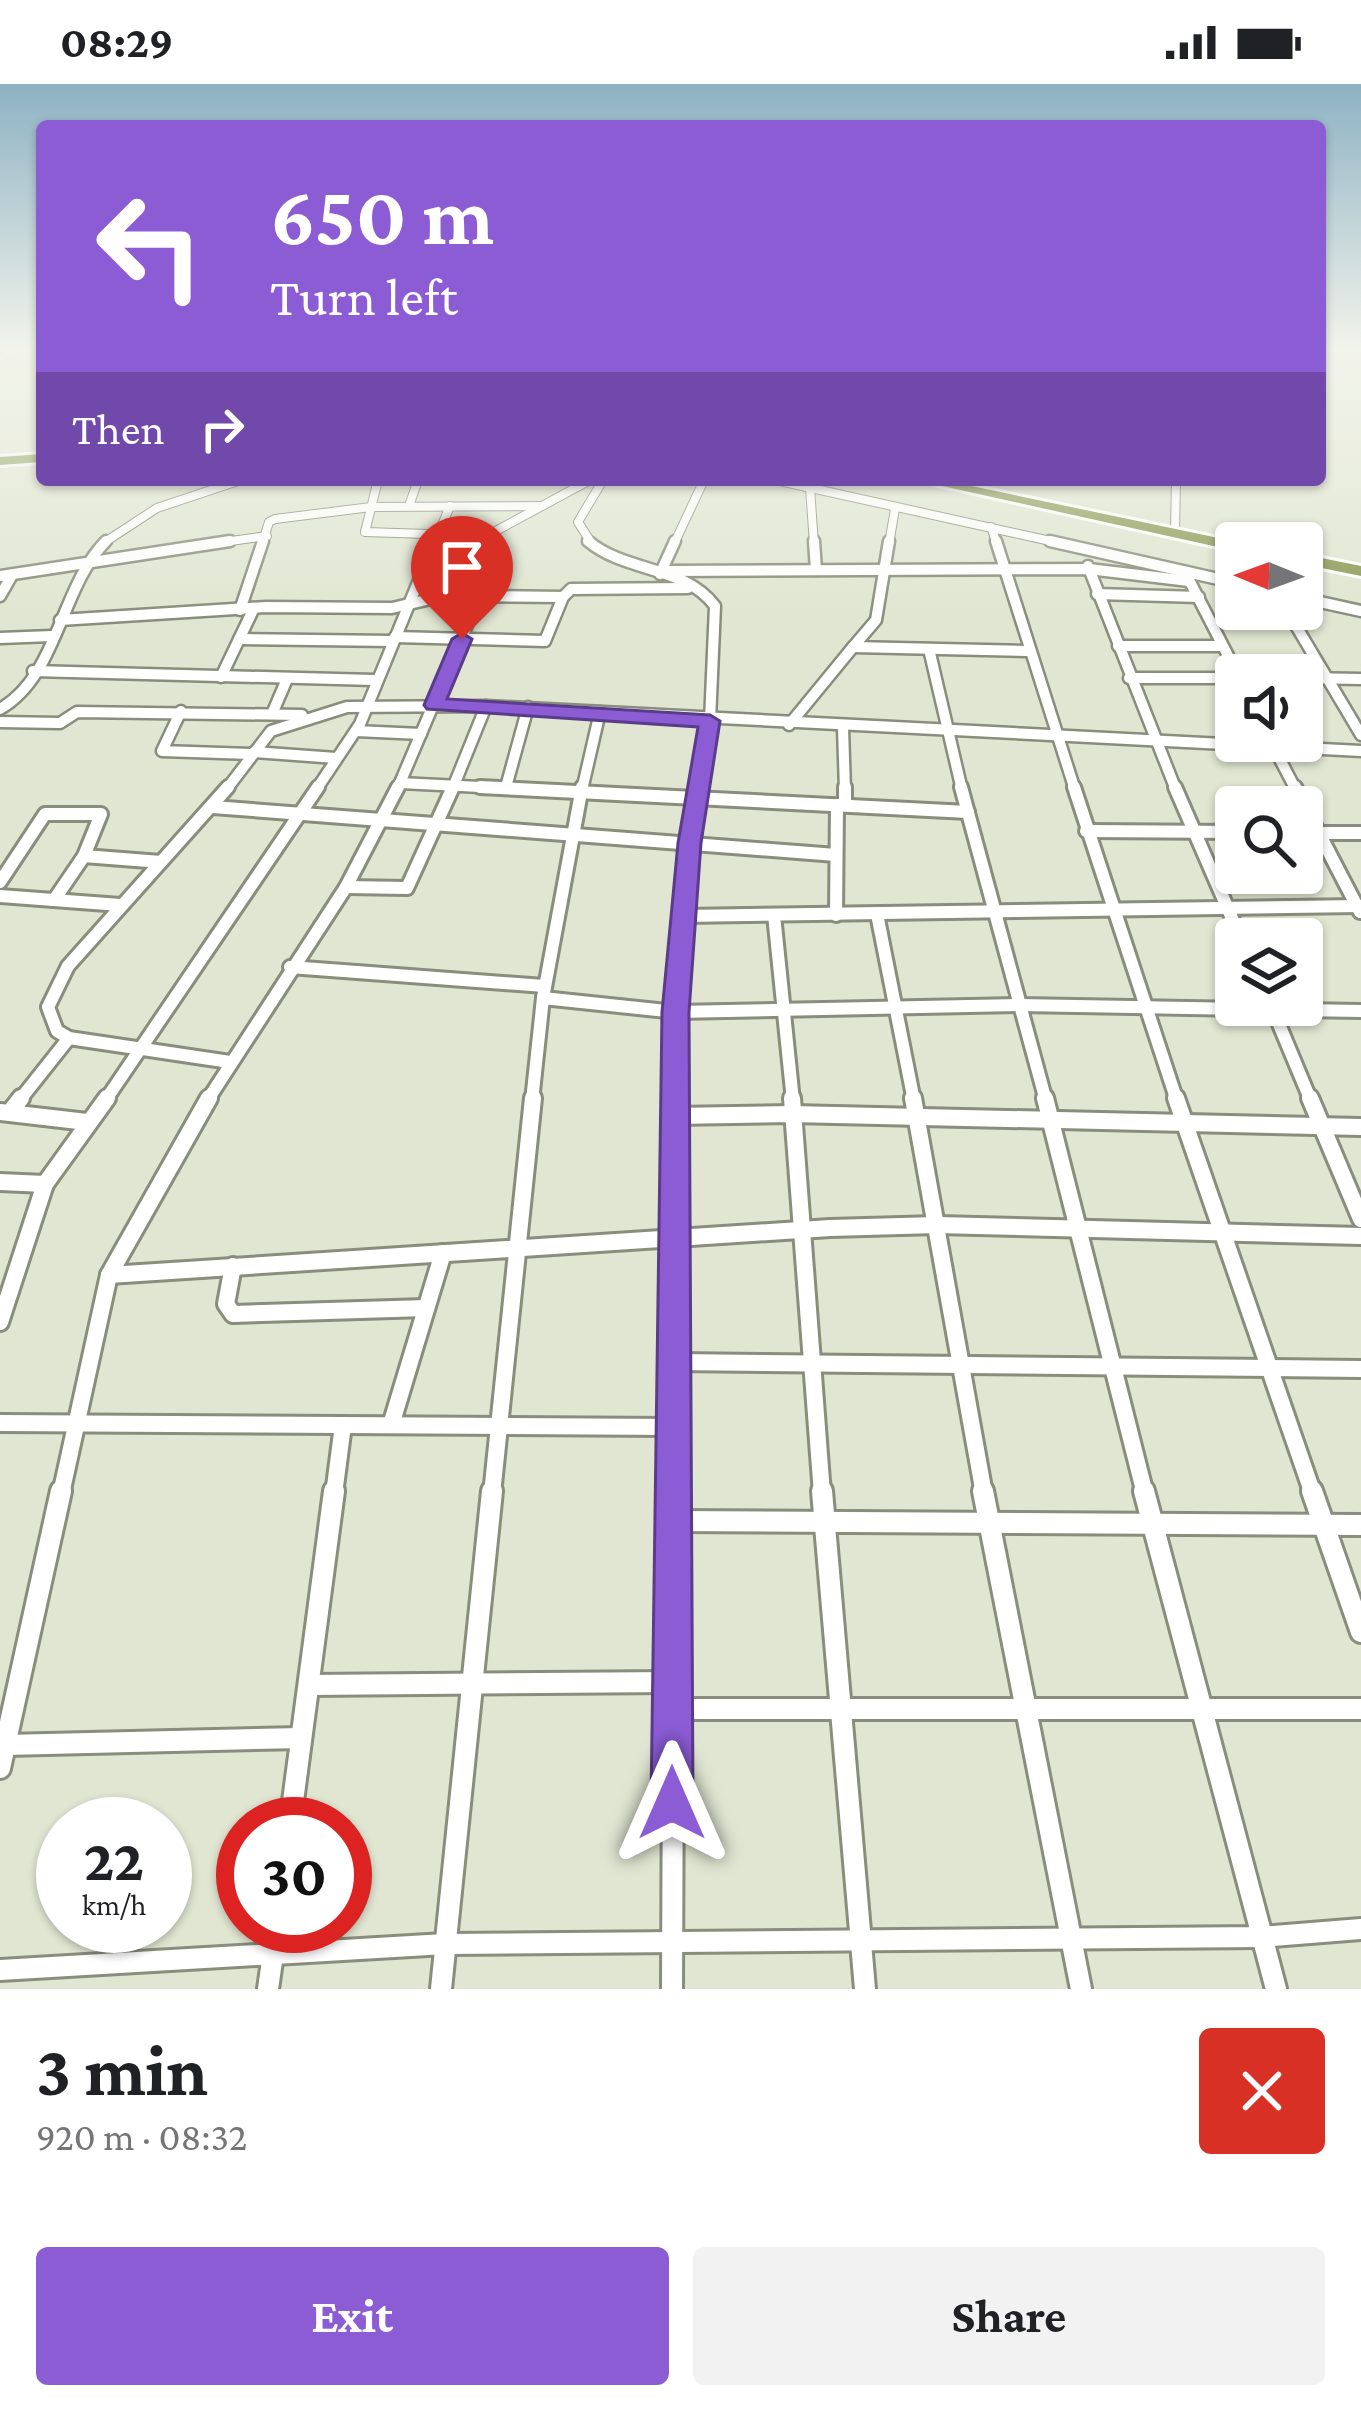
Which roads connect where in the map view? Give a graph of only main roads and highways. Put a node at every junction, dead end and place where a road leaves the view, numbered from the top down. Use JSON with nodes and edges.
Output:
{"nodes":[{"id":1,"x":36,"y":458,"type":"edge"},
{"id":2,"x":0,"y":461,"type":"edge"},
{"id":3,"x":951,"y":486,"type":"edge"},
{"id":4,"x":1215,"y":541,"type":"edge"},
{"id":5,"x":1323,"y":563,"type":"edge"},
{"id":6,"x":1361,"y":571,"type":"edge"}],
"edges":[{"from":1,"to":2,"type":"highway"},
{"from":3,"to":4,"type":"highway"},
{"from":5,"to":6,"type":"highway"}]}
